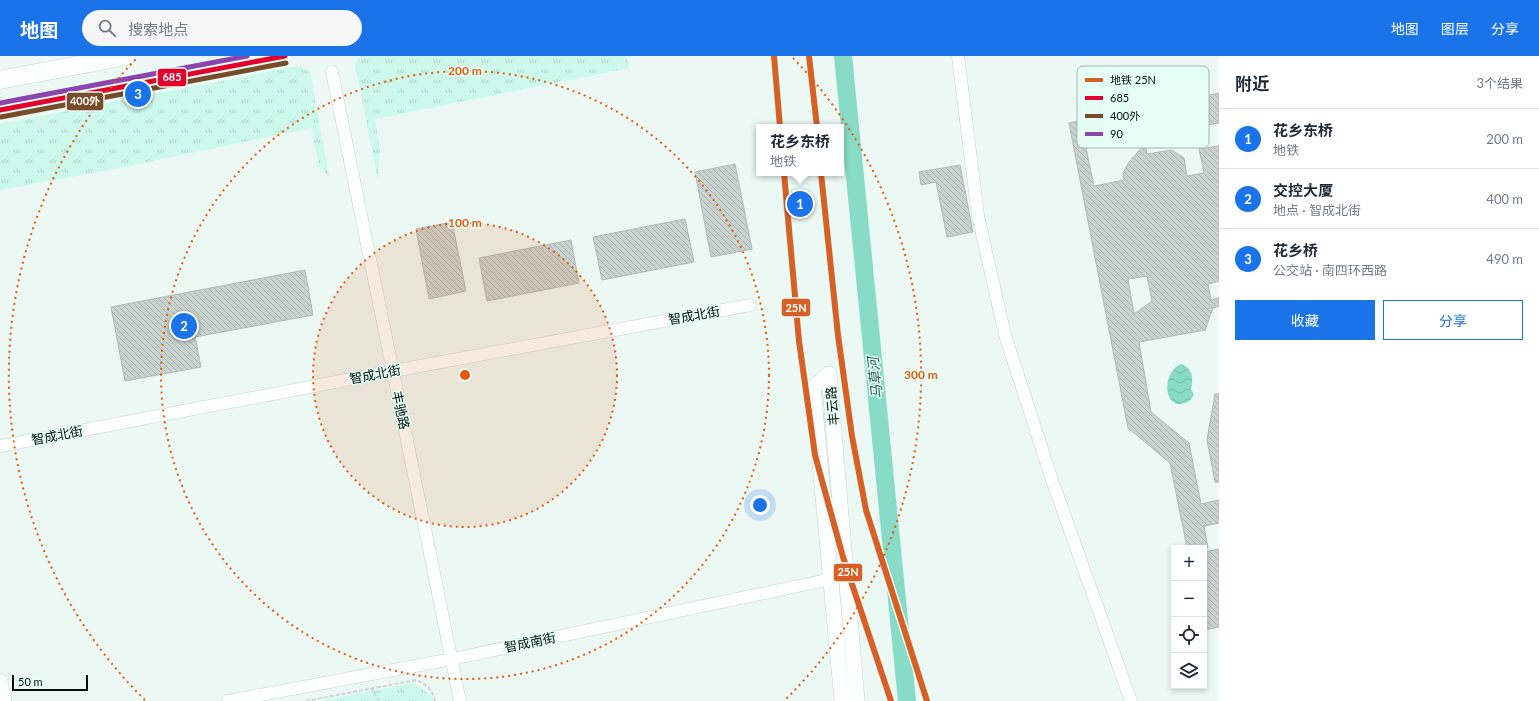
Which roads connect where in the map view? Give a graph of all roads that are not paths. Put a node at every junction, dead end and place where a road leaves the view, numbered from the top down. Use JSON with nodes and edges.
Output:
{"nodes":[{"id":1,"x":126,"y":56,"type":"edge"},
{"id":2,"x":285,"y":56,"type":"edge"},
{"id":3,"x":958,"y":56,"type":"edge"},
{"id":4,"x":332,"y":72,"type":"dead end"},
{"id":5,"x":0,"y":80,"type":"edge"},
{"id":6,"x":0,"y":110,"type":"edge"},
{"id":7,"x":750,"y":305,"type":"dead end"},
{"id":8,"x":393,"y":371,"type":"junction"},
{"id":9,"x":0,"y":446,"type":"edge"},
{"id":10,"x":831,"y":579,"type":"junction"},
{"id":11,"x":452,"y":658,"type":"junction"},
{"id":12,"x":0,"y":681,"type":"edge"},
{"id":13,"x":4,"y":701,"type":"edge"},
{"id":14,"x":228,"y":701,"type":"edge"},
{"id":15,"x":460,"y":701,"type":"edge"},
{"id":16,"x":842,"y":701,"type":"edge"},
{"id":17,"x":858,"y":701,"type":"edge"},
{"id":18,"x":1131,"y":701,"type":"edge"}],
"edges":[{"from":1,"to":5,"type":"highway"},
{"from":2,"to":6,"type":"main road"},
{"from":3,"to":18,"type":"street"},
{"from":4,"to":8,"type":"street","name":"丰驰路"},
{"from":7,"to":8,"type":"street","name":"智成北街"},
{"from":8,"to":9,"type":"street","name":"智成北街"},
{"from":8,"to":11,"type":"street","name":"丰驰路"},
{"from":10,"to":11,"type":"street","name":"智成南街"},
{"from":10,"to":16,"type":"main road","name":"丰云路"},
{"from":10,"to":17,"type":"main road","name":"丰云路"},
{"from":11,"to":14,"type":"street","name":"智成南街"},
{"from":11,"to":15,"type":"street","name":"丰驰路"},
{"from":12,"to":13,"type":"main road"}]}
